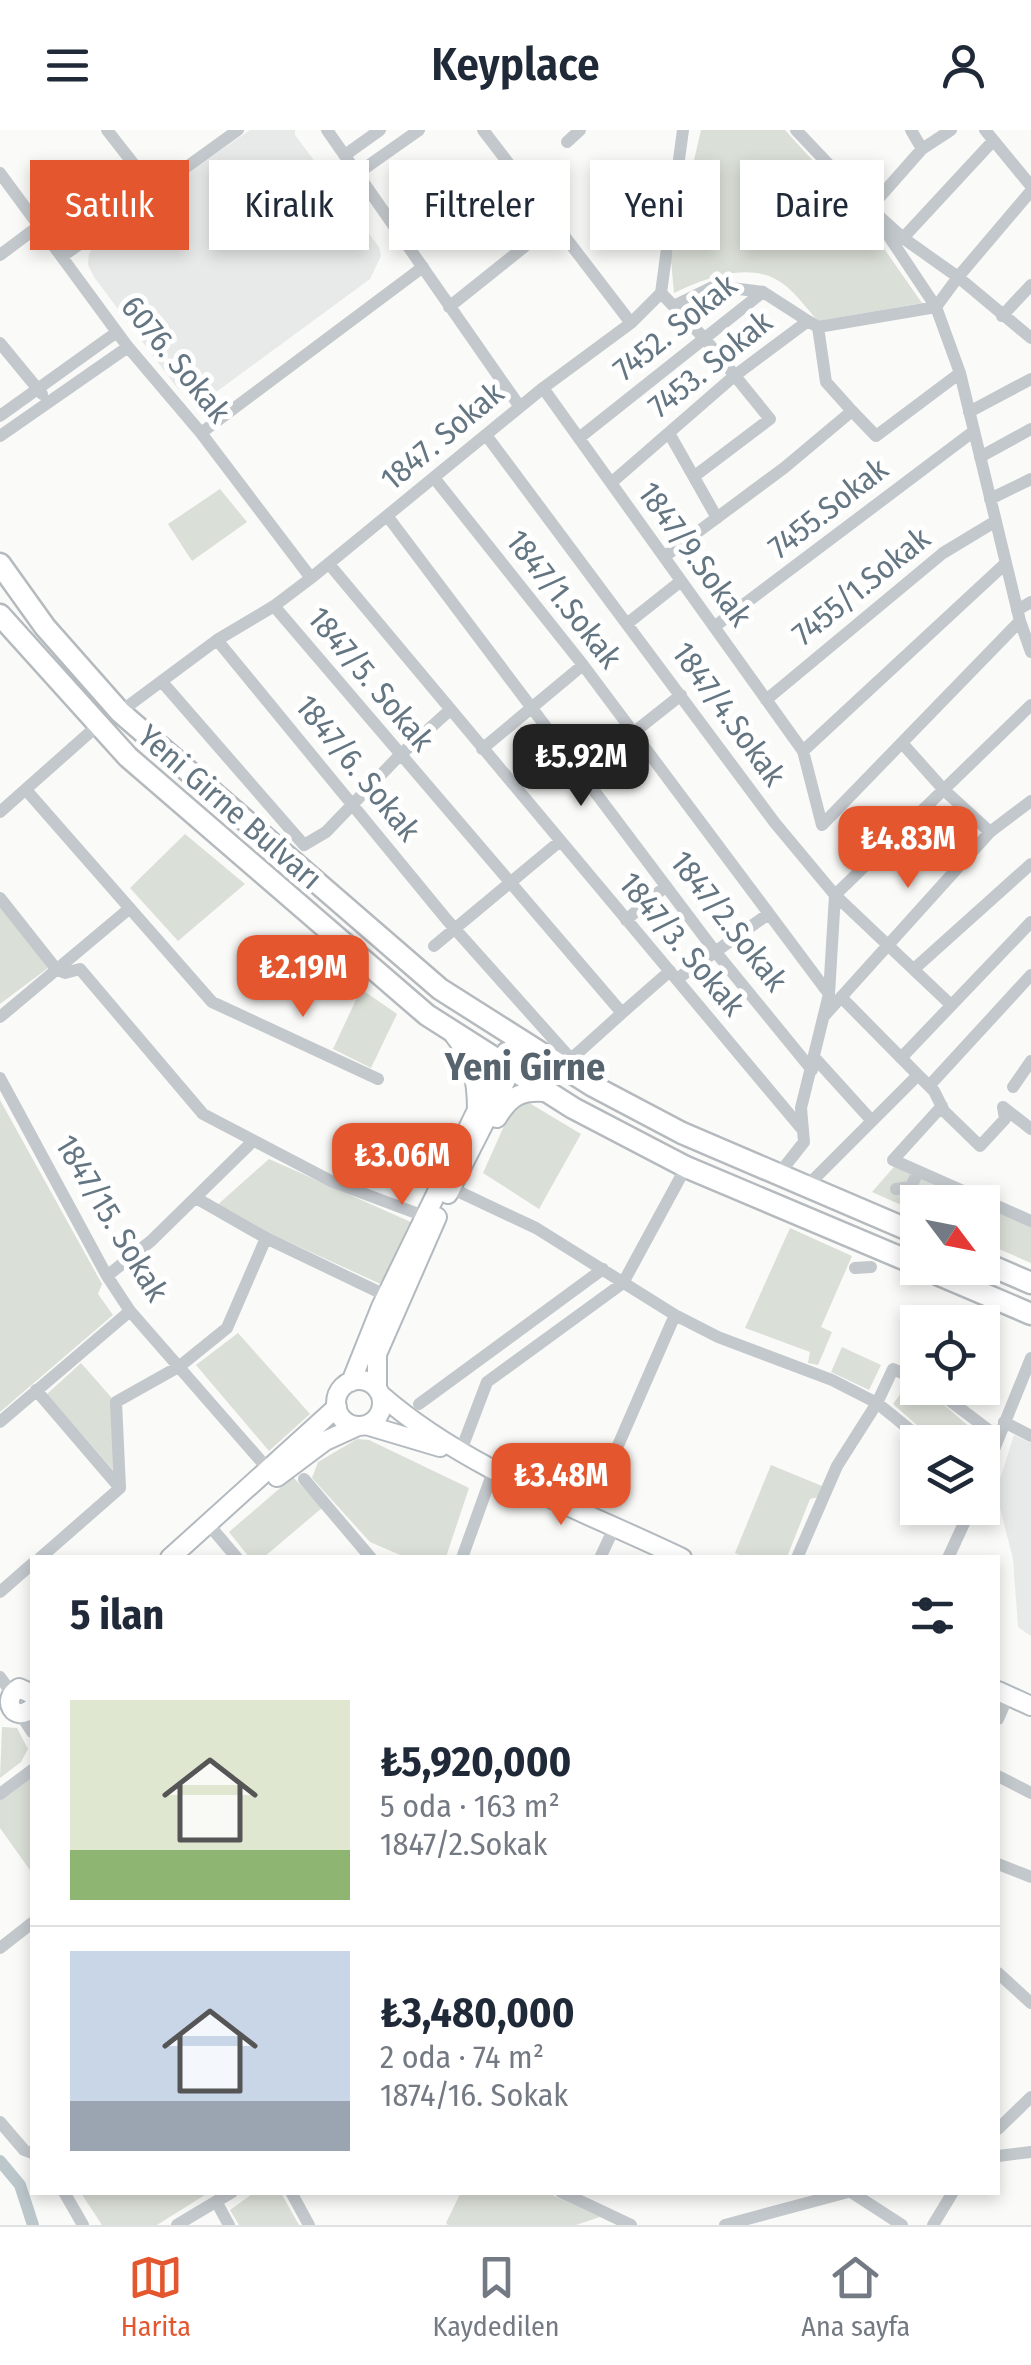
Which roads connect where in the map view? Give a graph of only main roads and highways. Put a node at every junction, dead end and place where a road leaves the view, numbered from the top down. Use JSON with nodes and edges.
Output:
{"nodes":[{"id":1,"x":0,"y":564,"type":"edge"},
{"id":2,"x":0,"y":615,"type":"edge"},
{"id":3,"x":451,"y":1030,"type":"junction"},
{"id":4,"x":515,"y":1040,"type":"junction"},
{"id":5,"x":505,"y":1067,"type":"junction"},
{"id":6,"x":546,"y":1092,"type":"junction"},
{"id":7,"x":477,"y":1110,"type":"junction"},
{"id":8,"x":472,"y":1148,"type":"junction"},
{"id":9,"x":900,"y":1227,"type":"edge"},
{"id":10,"x":900,"y":1258,"type":"edge"},
{"id":11,"x":1000,"y":1270,"type":"edge"},
{"id":12,"x":1031,"y":1283,"type":"edge"},
{"id":13,"x":964,"y":1285,"type":"edge"},
{"id":14,"x":1031,"y":1314,"type":"edge"},
{"id":15,"x":351,"y":1382,"type":"junction"},
{"id":16,"x":379,"y":1392,"type":"junction"},
{"id":17,"x":337,"y":1407,"type":"junction"},
{"id":18,"x":362,"y":1426,"type":"junction"},
{"id":19,"x":460,"y":1453,"type":"junction"},
{"id":20,"x":173,"y":1555,"type":"edge"},
{"id":21,"x":190,"y":1555,"type":"edge"},
{"id":22,"x":676,"y":1555,"type":"edge"},
{"id":23,"x":1003,"y":1694,"type":"edge"},
{"id":24,"x":1031,"y":1706,"type":"edge"}],
"edges":[{"from":1,"to":4,"type":"main road","name":"Yeni Girne Bulvarı"},
{"from":2,"to":3,"type":"main road","name":"Yeni Girne Bulvarı"},
{"from":3,"to":5,"type":"main road","name":"Yeni Girne Bulvarı"},
{"from":3,"to":7,"type":"main road"},
{"from":4,"to":5,"type":"main road"},
{"from":4,"to":9,"type":"main road","name":"Yeni Girne Bulvarı"},
{"from":5,"to":6,"type":"main road","name":"Yeni Girne Bulvarı"},
{"from":5,"to":7,"type":"main road"},
{"from":5,"to":8,"type":"main road"},
{"from":6,"to":8,"type":"main road"},
{"from":6,"to":10,"type":"main road","name":"Yeni Girne Bulvarı"},
{"from":7,"to":15,"type":"main road"},
{"from":8,"to":16,"type":"main road"},
{"from":11,"to":12,"type":"main road"},
{"from":13,"to":14,"type":"main road","name":"Yeni Girne Bulvarı"},
{"from":15,"to":16,"type":"main road"},
{"from":15,"to":17,"type":"main road"},
{"from":16,"to":18,"type":"main road"},
{"from":16,"to":19,"type":"main road"},
{"from":17,"to":18,"type":"main road"},
{"from":17,"to":20,"type":"main road"},
{"from":18,"to":19,"type":"main road"},
{"from":18,"to":21,"type":"main road"},
{"from":19,"to":22,"type":"main road"},
{"from":23,"to":24,"type":"main road"}]}
